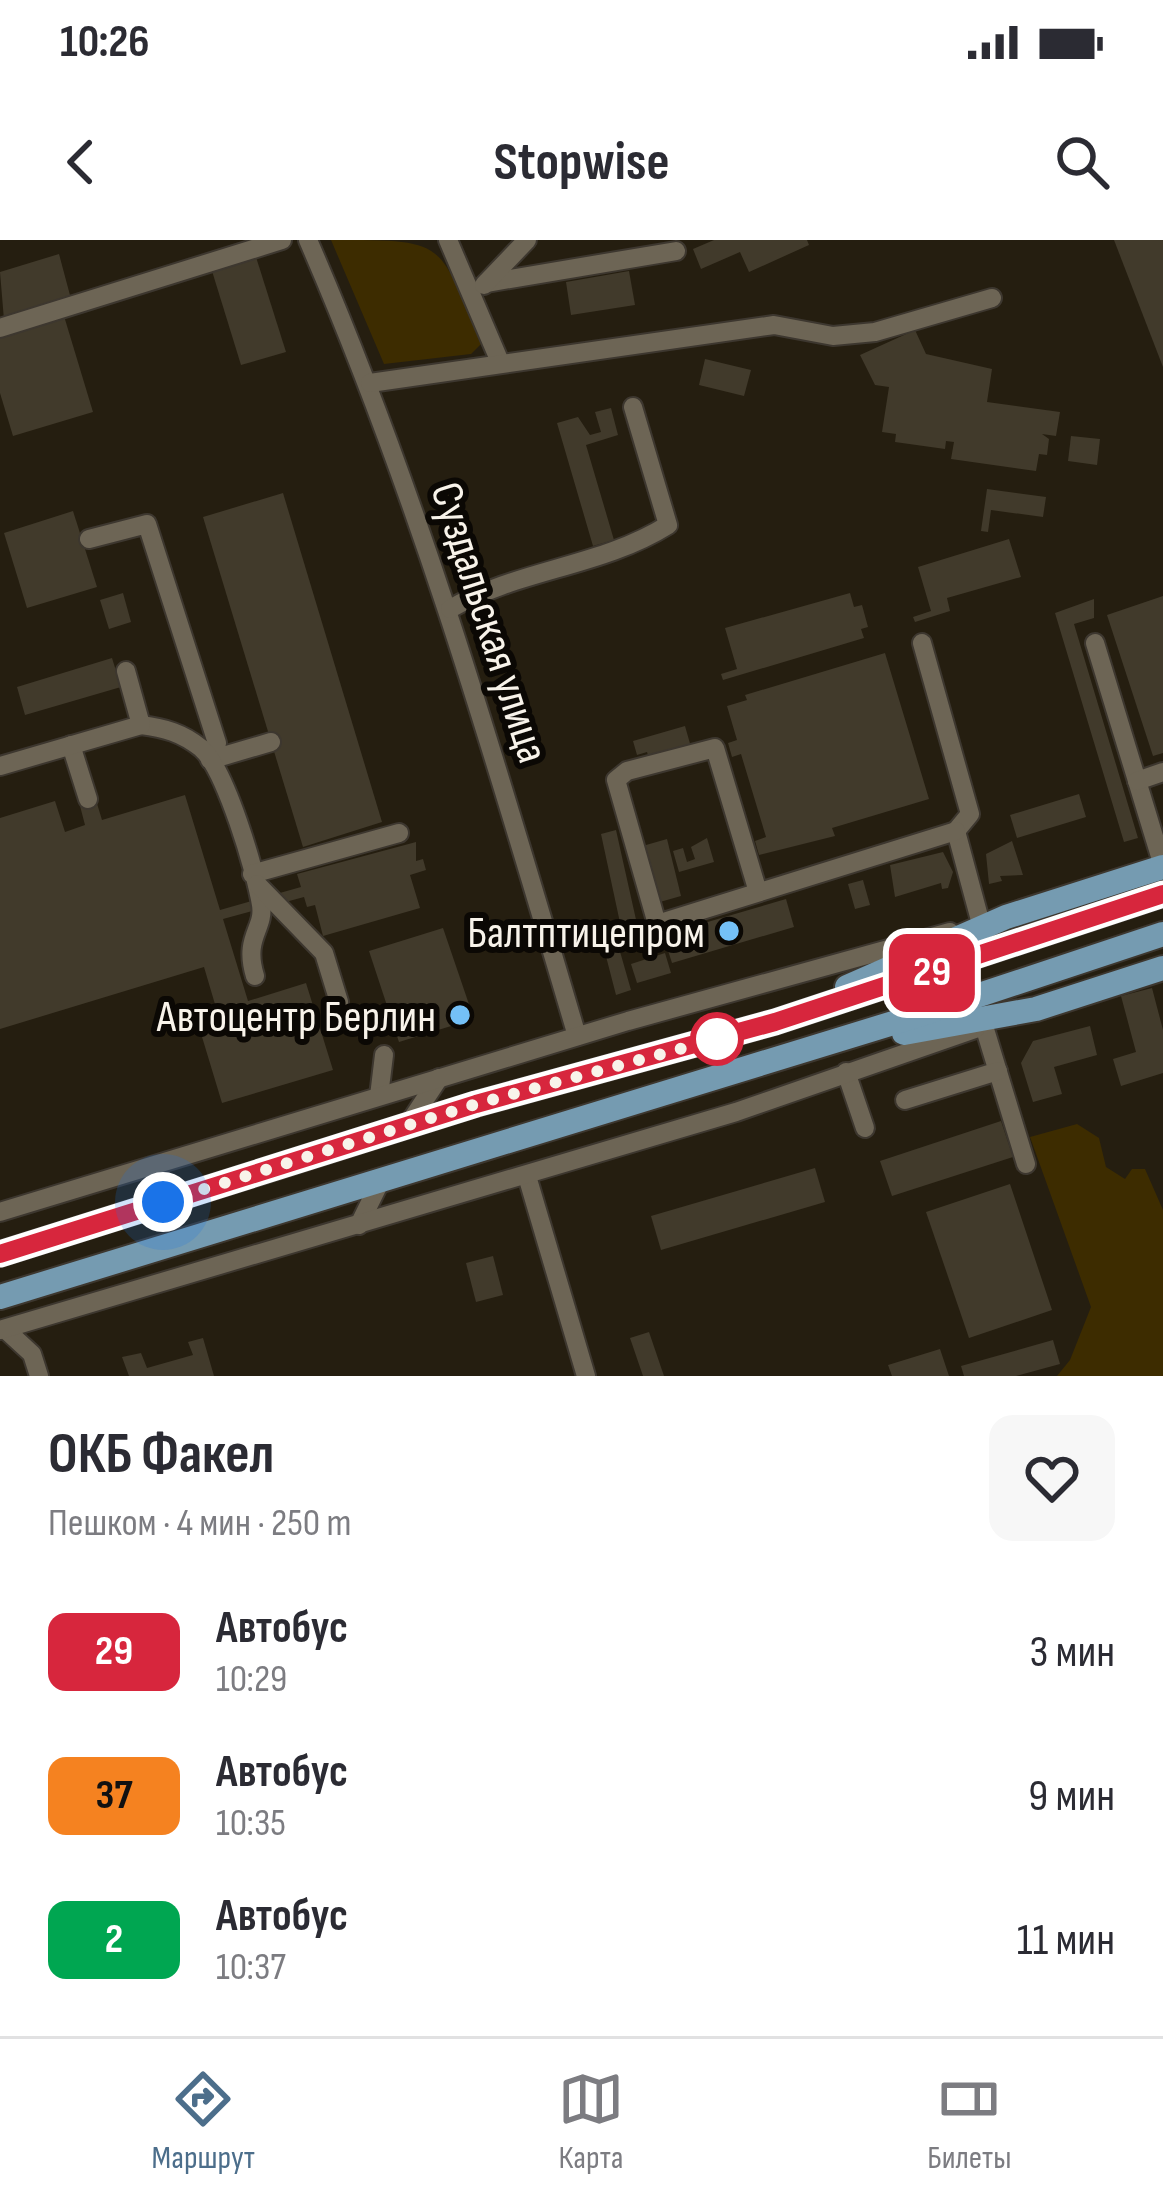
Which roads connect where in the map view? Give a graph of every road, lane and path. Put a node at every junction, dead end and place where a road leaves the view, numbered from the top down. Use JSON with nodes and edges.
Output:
{"nodes":[{"id":1,"x":283,"y":240,"type":"edge"},
{"id":2,"x":308,"y":240,"type":"edge"},
{"id":3,"x":448,"y":240,"type":"edge"},
{"id":4,"x":526,"y":240,"type":"edge"},
{"id":5,"x":509,"y":248,"type":"edge"},
{"id":6,"x":676,"y":251,"type":"dead end"},
{"id":7,"x":479,"y":290,"type":"junction"},
{"id":8,"x":992,"y":298,"type":"dead end"},
{"id":9,"x":0,"y":328,"type":"edge"},
{"id":10,"x":500,"y":362,"type":"junction"},
{"id":11,"x":370,"y":383,"type":"junction"},
{"id":12,"x":633,"y":407,"type":"dead end"},
{"id":13,"x":89,"y":539,"type":"dead end"},
{"id":14,"x":450,"y":609,"type":"junction"},
{"id":15,"x":922,"y":643,"type":"dead end"},
{"id":16,"x":1095,"y":643,"type":"dead end"},
{"id":17,"x":126,"y":671,"type":"dead end"},
{"id":18,"x":141,"y":725,"type":"junction"},
{"id":19,"x":271,"y":742,"type":"dead end"},
{"id":20,"x":71,"y":746,"type":"junction"},
{"id":21,"x":210,"y":760,"type":"junction"},
{"id":22,"x":0,"y":766,"type":"edge"},
{"id":23,"x":1163,"y":772,"type":"edge"},
{"id":24,"x":1137,"y":781,"type":"junction"},
{"id":25,"x":88,"y":800,"type":"dead end"},
{"id":26,"x":956,"y":831,"type":"junction"},
{"id":27,"x":399,"y":833,"type":"dead end"},
{"id":28,"x":1163,"y":867,"type":"edge"},
{"id":29,"x":253,"y":878,"type":"junction"},
{"id":30,"x":758,"y":892,"type":"junction"},
{"id":31,"x":1163,"y":894,"type":"edge"},
{"id":32,"x":1006,"y":917,"type":"junction"},
{"id":33,"x":981,"y":924,"type":"junction"},
{"id":34,"x":1163,"y":934,"type":"edge"},
{"id":35,"x":1163,"y":968,"type":"edge"},
{"id":36,"x":255,"y":976,"type":"dead end"},
{"id":37,"x":339,"y":1003,"type":"dead end"},
{"id":38,"x":1036,"y":1009,"type":"junction"},
{"id":39,"x":775,"y":1022,"type":"junction"},
{"id":40,"x":984,"y":1026,"type":"junction"},
{"id":41,"x":578,"y":1036,"type":"junction"},
{"id":42,"x":805,"y":1051,"type":"junction"},
{"id":43,"x":384,"y":1055,"type":"dead end"},
{"id":44,"x":998,"y":1071,"type":"junction"},
{"id":45,"x":846,"y":1072,"type":"junction"},
{"id":46,"x":440,"y":1078,"type":"junction"},
{"id":47,"x":379,"y":1096,"type":"junction"},
{"id":48,"x":905,"y":1100,"type":"dead end"},
{"id":49,"x":408,"y":1125,"type":"junction"},
{"id":50,"x":865,"y":1127,"type":"dead end"},
{"id":51,"x":1026,"y":1164,"type":"dead end"},
{"id":52,"x":527,"y":1176,"type":"junction"},
{"id":53,"x":380,"y":1182,"type":"junction"},
{"id":54,"x":0,"y":1212,"type":"edge"},
{"id":55,"x":359,"y":1225,"type":"junction"},
{"id":56,"x":0,"y":1254,"type":"edge"},
{"id":57,"x":0,"y":1297,"type":"edge"},
{"id":58,"x":3,"y":1330,"type":"edge"},
{"id":59,"x":39,"y":1376,"type":"edge"},
{"id":60,"x":586,"y":1376,"type":"edge"}],
"edges":[{"from":1,"to":9,"type":"street"},
{"from":2,"to":11,"type":"street","name":"Суздальская улица"},
{"from":3,"to":7,"type":"street"},
{"from":4,"to":5,"type":"street"},
{"from":5,"to":7,"type":"street"},
{"from":6,"to":7,"type":"street"},
{"from":7,"to":10,"type":"street"},
{"from":8,"to":10,"type":"street"},
{"from":10,"to":11,"type":"street"},
{"from":11,"to":14,"type":"street","name":"Суздальская улица"},
{"from":12,"to":14,"type":"street"},
{"from":13,"to":21,"type":"street"},
{"from":14,"to":41,"type":"street","name":"Суздальская улица"},
{"from":15,"to":26,"type":"street"},
{"from":16,"to":24,"type":"street"},
{"from":17,"to":18,"type":"street"},
{"from":18,"to":20,"type":"street"},
{"from":18,"to":21,"type":"street"},
{"from":19,"to":21,"type":"street"},
{"from":20,"to":22,"type":"street"},
{"from":20,"to":25,"type":"street"},
{"from":21,"to":29,"type":"street"},
{"from":23,"to":24,"type":"street"},
{"from":24,"to":28,"type":"street"},
{"from":26,"to":30,"type":"street"},
{"from":26,"to":33,"type":"street"},
{"from":27,"to":29,"type":"street"},
{"from":28,"to":32,"type":"main road"},
{"from":29,"to":36,"type":"street"},
{"from":29,"to":37,"type":"street"},
{"from":30,"to":30,"type":"street"},
{"from":31,"to":39,"type":"main road"},
{"from":32,"to":33,"type":"street"},
{"from":32,"to":39,"type":"main road"},
{"from":33,"to":41,"type":"street"},
{"from":34,"to":42,"type":"main road"},
{"from":35,"to":38,"type":"main road"},
{"from":38,"to":40,"type":"street"},
{"from":38,"to":42,"type":"main road"},
{"from":39,"to":49,"type":"main road"},
{"from":40,"to":44,"type":"street"},
{"from":40,"to":45,"type":"street"},
{"from":41,"to":46,"type":"street"},
{"from":42,"to":53,"type":"main road"},
{"from":43,"to":47,"type":"street"},
{"from":44,"to":48,"type":"street"},
{"from":44,"to":51,"type":"street"},
{"from":45,"to":50,"type":"street"},
{"from":45,"to":52,"type":"street"},
{"from":46,"to":47,"type":"street"},
{"from":46,"to":49,"type":"street"},
{"from":47,"to":54,"type":"street"},
{"from":49,"to":56,"type":"main road"},
{"from":52,"to":55,"type":"street"},
{"from":52,"to":60,"type":"street"},
{"from":53,"to":55,"type":"street"},
{"from":53,"to":57,"type":"main road"},
{"from":55,"to":58,"type":"street"},
{"from":58,"to":59,"type":"street"}]}
